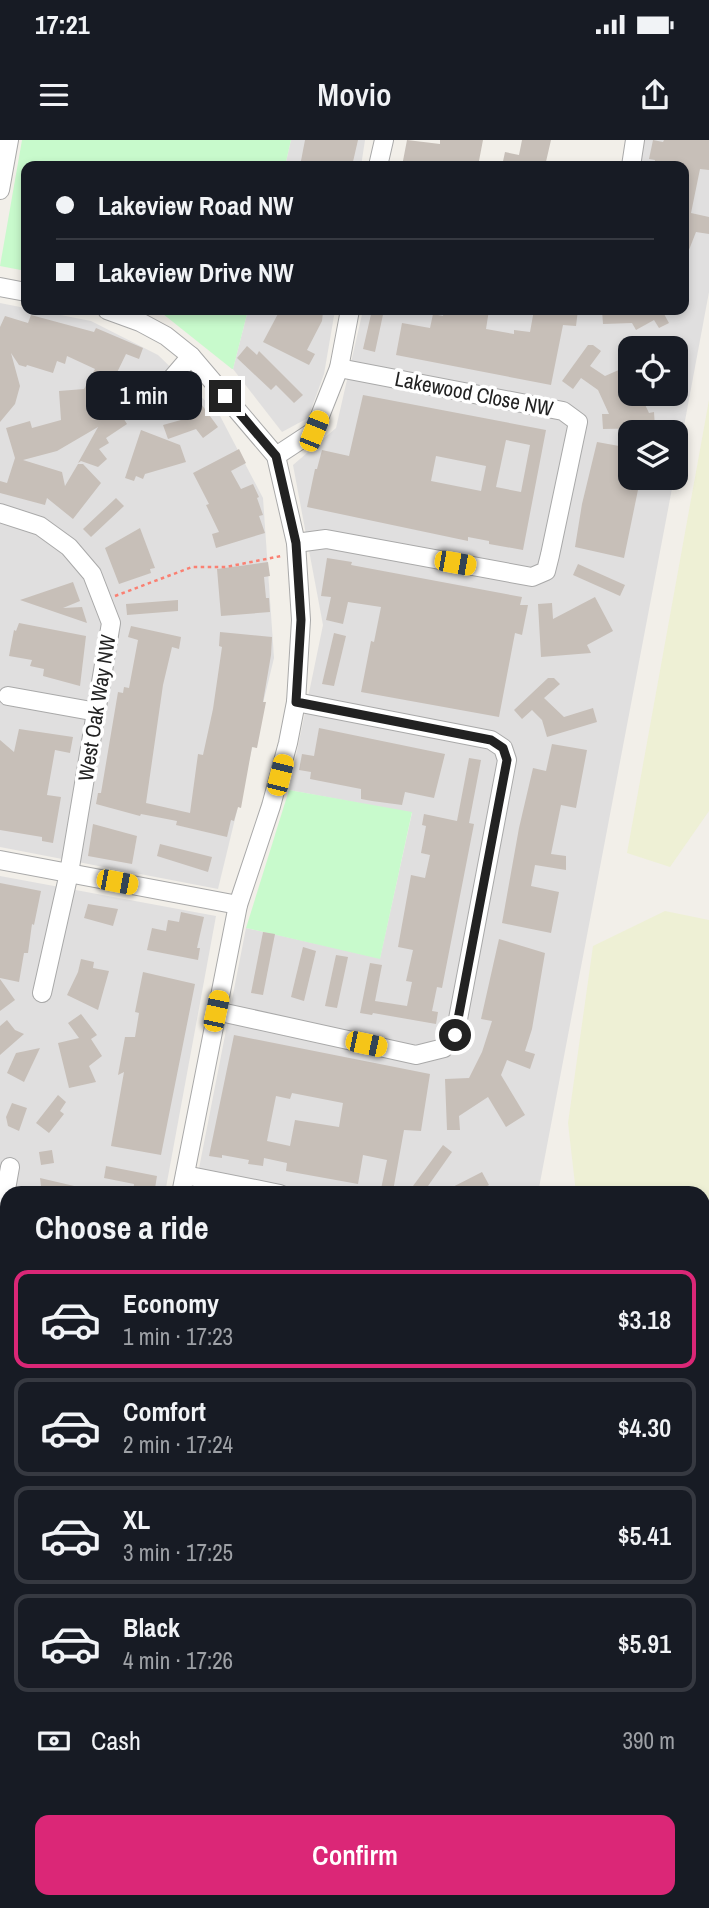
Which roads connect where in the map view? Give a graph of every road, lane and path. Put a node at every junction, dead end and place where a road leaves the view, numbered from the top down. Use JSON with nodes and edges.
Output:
{"nodes":[{"id":1,"x":9,"y":140,"type":"edge"},
{"id":2,"x":384,"y":140,"type":"edge"},
{"id":3,"x":635,"y":140,"type":"edge"},
{"id":4,"x":379,"y":161,"type":"edge"},
{"id":5,"x":632,"y":161,"type":"edge"},
{"id":6,"x":0,"y":190,"type":"edge"},
{"id":7,"x":0,"y":287,"type":"edge"},
{"id":8,"x":21,"y":291,"type":"edge"},
{"id":9,"x":121,"y":315,"type":"edge"},
{"id":10,"x":350,"y":315,"type":"edge"},
{"id":11,"x":191,"y":356,"type":"junction"},
{"id":12,"x":339,"y":368,"type":"junction"},
{"id":13,"x":149,"y":405,"type":"dead end"},
{"id":14,"x":276,"y":456,"type":"junction"},
{"id":15,"x":0,"y":513,"type":"edge"},
{"id":16,"x":296,"y":543,"type":"junction"},
{"id":17,"x":103,"y":601,"type":"junction"},
{"id":18,"x":8,"y":696,"type":"dead end"},
{"id":19,"x":296,"y":702,"type":"junction"},
{"id":20,"x":97,"y":712,"type":"junction"},
{"id":21,"x":0,"y":860,"type":"edge"},
{"id":22,"x":69,"y":873,"type":"junction"},
{"id":23,"x":238,"y":905,"type":"junction"},
{"id":24,"x":42,"y":993,"type":"dead end"},
{"id":25,"x":216,"y":1011,"type":"junction"},
{"id":26,"x":10,"y":1167,"type":"dead end"},
{"id":27,"x":185,"y":1175,"type":"junction"},
{"id":28,"x":7,"y":1186,"type":"edge"},
{"id":29,"x":183,"y":1186,"type":"edge"},
{"id":30,"x":240,"y":1186,"type":"edge"}],
"edges":[{"from":1,"to":6,"type":"street"},
{"from":2,"to":4,"type":"street"},
{"from":3,"to":5,"type":"street"},
{"from":7,"to":8,"type":"street"},
{"from":9,"to":11,"type":"street"},
{"from":10,"to":12,"type":"street"},
{"from":11,"to":13,"type":"street"},
{"from":11,"to":14,"type":"street"},
{"from":12,"to":14,"type":"street"},
{"from":12,"to":16,"type":"street","name":"Lakewood Close NW"},
{"from":14,"to":16,"type":"street"},
{"from":15,"to":17,"type":"street","name":"West Oak Way NW"},
{"from":16,"to":17,"type":"path"},
{"from":16,"to":19,"type":"street"},
{"from":17,"to":20,"type":"street","name":"West Oak Way NW"},
{"from":18,"to":20,"type":"street"},
{"from":19,"to":23,"type":"street"},
{"from":19,"to":25,"type":"street"},
{"from":20,"to":22,"type":"street","name":"West Oak Way NW"},
{"from":21,"to":22,"type":"street"},
{"from":22,"to":23,"type":"street"},
{"from":22,"to":24,"type":"street","name":"West Oak Way NW"},
{"from":23,"to":25,"type":"street"},
{"from":25,"to":27,"type":"street"},
{"from":26,"to":28,"type":"street"},
{"from":27,"to":29,"type":"street"},
{"from":27,"to":30,"type":"street"}]}
